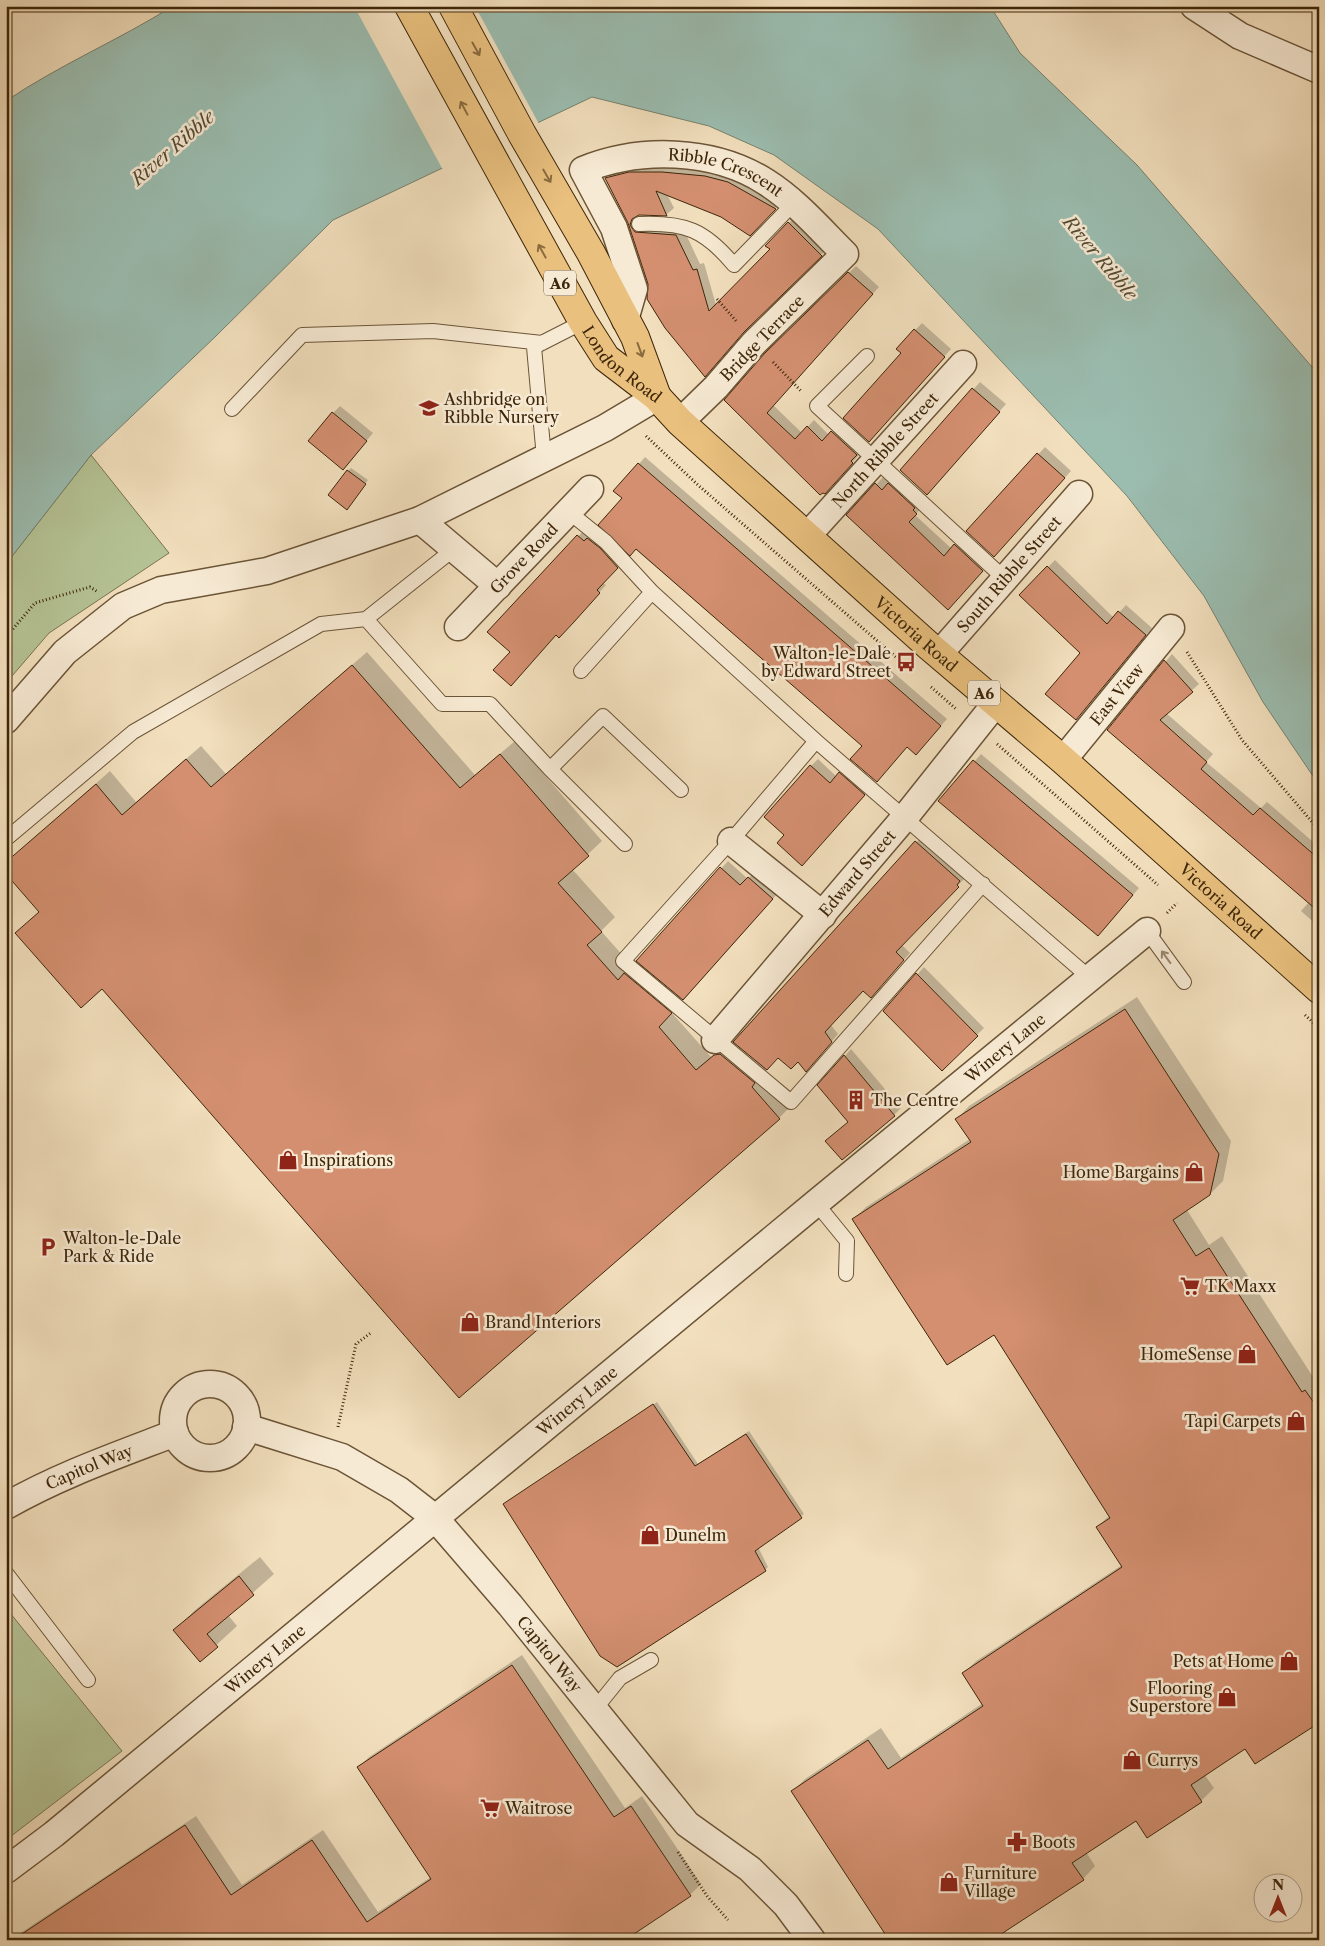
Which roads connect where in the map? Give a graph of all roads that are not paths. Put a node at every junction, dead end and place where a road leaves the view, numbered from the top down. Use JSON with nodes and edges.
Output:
{"nodes":[{"id":1,"x":409,"y":6,"type":"edge"},
{"id":2,"x":453,"y":6,"type":"edge"},
{"id":3,"x":1194,"y":6,"type":"edge"},
{"id":4,"x":1319,"y":70,"type":"edge"},
{"id":5,"x":794,"y":204,"type":"junction"},
{"id":6,"x":639,"y":224,"type":"dead end"},
{"id":7,"x":845,"y":254,"type":"joint"},
{"id":8,"x":625,"y":320,"type":"junction"},
{"id":9,"x":583,"y":322,"type":"junction"},
{"id":10,"x":542,"y":343,"type":"junction"},
{"id":11,"x":867,"y":356,"type":"dead end"},
{"id":12,"x":963,"y":364,"type":"dead end"},
{"id":13,"x":657,"y":397,"type":"junction"},
{"id":14,"x":232,"y":409,"type":"dead end"},
{"id":15,"x":680,"y":422,"type":"junction"},
{"id":16,"x":544,"y":458,"type":"junction"},
{"id":17,"x":876,"y":462,"type":"junction"},
{"id":18,"x":590,"y":489,"type":"dead end"},
{"id":19,"x":1079,"y":494,"type":"dead end"},
{"id":20,"x":569,"y":512,"type":"junction"},
{"id":21,"x":420,"y":520,"type":"junction"},
{"id":22,"x":807,"y":536,"type":"junction"},
{"id":23,"x":454,"y":549,"type":"junction"},
{"id":24,"x":1005,"y":579,"type":"junction"},
{"id":25,"x":498,"y":586,"type":"junction"},
{"id":26,"x":652,"y":592,"type":"junction"},
{"id":27,"x":366,"y":619,"type":"junction"},
{"id":28,"x":458,"y":627,"type":"dead end"},
{"id":29,"x":1171,"y":628,"type":"road end"},
{"id":30,"x":939,"y":654,"type":"junction"},
{"id":31,"x":581,"y":671,"type":"dead end"},
{"id":32,"x":996,"y":704,"type":"junction"},
{"id":33,"x":6,"y":720,"type":"edge"},
{"id":34,"x":816,"y":740,"type":"junction"},
{"id":35,"x":1063,"y":760,"type":"junction"},
{"id":36,"x":550,"y":769,"type":"junction"},
{"id":37,"x":680,"y":790,"type":"dead end"},
{"id":38,"x":906,"y":816,"type":"junction"},
{"id":39,"x":6,"y":839,"type":"edge"},
{"id":40,"x":731,"y":840,"type":"junction"},
{"id":41,"x":625,"y":844,"type":"dead end"},
{"id":42,"x":983,"y":884,"type":"junction"},
{"id":43,"x":823,"y":915,"type":"junction"},
{"id":44,"x":1147,"y":931,"type":"joint"},
{"id":45,"x":1090,"y":978,"type":"junction"},
{"id":46,"x":1184,"y":982,"type":"dead end"},
{"id":47,"x":1317,"y":987,"type":"edge"},
{"id":48,"x":715,"y":1040,"type":"junction"},
{"id":49,"x":816,"y":1203,"type":"junction"},
{"id":50,"x":846,"y":1274,"type":"dead end"},
{"id":51,"x":246,"y":1427,"type":"junction"},
{"id":52,"x":175,"y":1433,"type":"junction"},
{"id":53,"x":6,"y":1506,"type":"edge"},
{"id":54,"x":435,"y":1518,"type":"junction"},
{"id":55,"x":6,"y":1573,"type":"edge"},
{"id":56,"x":651,"y":1660,"type":"dead end"},
{"id":57,"x":88,"y":1680,"type":"dead end"},
{"id":58,"x":595,"y":1709,"type":"junction"},
{"id":59,"x":6,"y":1870,"type":"edge"},
{"id":60,"x":812,"y":1940,"type":"edge"}],
"edges":[{"from":9,"to":1,"type":"highway","name":"London Road","number":"A6","one_way":true},
{"from":2,"to":8,"type":"highway","name":"London Road","number":"A6","one_way":true},
{"from":3,"to":4,"type":"street"},
{"from":5,"to":6,"type":"lane"},
{"from":5,"to":7,"type":"street","name":"Ribble Crescent"},
{"from":5,"to":8,"type":"street","name":"Ribble Crescent"},
{"from":7,"to":15,"type":"street","name":"Bridge Terrace"},
{"from":8,"to":13,"type":"highway","name":"London Road","number":"A6","one_way":true},
{"from":9,"to":10,"type":"lane"},
{"from":9,"to":13,"type":"highway","name":"London Road","number":"A6"},
{"from":10,"to":14,"type":"lane"},
{"from":10,"to":16,"type":"lane"},
{"from":11,"to":17,"type":"lane"},
{"from":12,"to":17,"type":"street","name":"North Ribble Street"},
{"from":13,"to":15,"type":"highway","name":"Victoria Road","number":"A6"},
{"from":13,"to":16,"type":"street"},
{"from":15,"to":22,"type":"highway","name":"Victoria Road","number":"A6"},
{"from":16,"to":21,"type":"street"},
{"from":17,"to":22,"type":"street","name":"North Ribble Street"},
{"from":17,"to":24,"type":"lane"},
{"from":18,"to":20,"type":"street","name":"Grove Road"},
{"from":19,"to":24,"type":"street","name":"South Ribble Street"},
{"from":20,"to":25,"type":"street","name":"Grove Road"},
{"from":20,"to":26,"type":"lane"},
{"from":21,"to":23,"type":"street"},
{"from":21,"to":33,"type":"street"},
{"from":22,"to":30,"type":"highway","name":"Victoria Road","number":"A6"},
{"from":23,"to":25,"type":"street"},
{"from":23,"to":27,"type":"lane"},
{"from":24,"to":30,"type":"street","name":"South Ribble Street"},
{"from":25,"to":28,"type":"street","name":"Grove Road"},
{"from":26,"to":31,"type":"lane"},
{"from":26,"to":34,"type":"lane"},
{"from":27,"to":36,"type":"lane"},
{"from":27,"to":39,"type":"lane"},
{"from":29,"to":35,"type":"street","name":"East View"},
{"from":30,"to":32,"type":"highway","name":"Victoria Road","number":"A6"},
{"from":32,"to":35,"type":"highway","name":"Victoria Road","number":"A6"},
{"from":32,"to":38,"type":"street","name":"Edward Street"},
{"from":34,"to":38,"type":"lane"},
{"from":34,"to":40,"type":"lane"},
{"from":35,"to":47,"type":"highway","name":"Victoria Road","number":"A6"},
{"from":36,"to":37,"type":"lane"},
{"from":36,"to":41,"type":"lane"},
{"from":38,"to":42,"type":"lane"},
{"from":38,"to":43,"type":"street","name":"Edward Street"},
{"from":40,"to":43,"type":"street"},
{"from":40,"to":48,"type":"lane"},
{"from":42,"to":45,"type":"lane"},
{"from":42,"to":48,"type":"lane"},
{"from":43,"to":48,"type":"street","name":"Edward Street"},
{"from":44,"to":45,"type":"street","name":"Winery Lane"},
{"from":46,"to":44,"type":"lane","one_way":true},
{"from":45,"to":49,"type":"street","name":"Winery Lane"},
{"from":49,"to":50,"type":"lane"},
{"from":49,"to":54,"type":"street","name":"Winery Lane"},
{"from":51,"to":52,"type":"street"},
{"from":51,"to":52,"type":"street"},
{"from":51,"to":54,"type":"street","name":"Capitol Way"},
{"from":52,"to":53,"type":"street","name":"Capitol Way"},
{"from":54,"to":58,"type":"street","name":"Capitol Way"},
{"from":54,"to":59,"type":"street","name":"Winery Lane"},
{"from":55,"to":57,"type":"lane"},
{"from":56,"to":58,"type":"lane"},
{"from":58,"to":60,"type":"street","name":"Capitol Way"}]}
